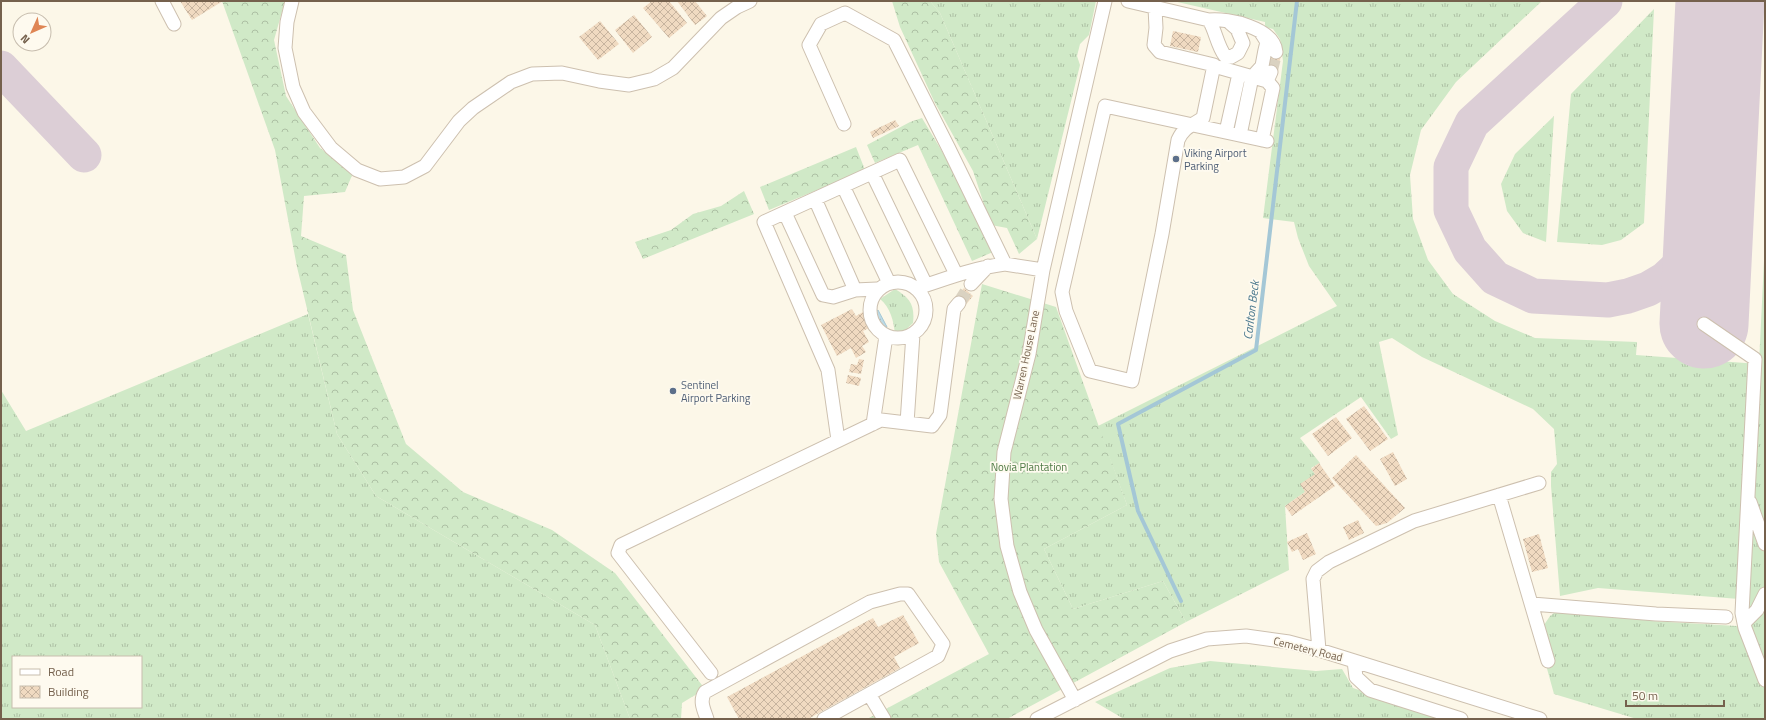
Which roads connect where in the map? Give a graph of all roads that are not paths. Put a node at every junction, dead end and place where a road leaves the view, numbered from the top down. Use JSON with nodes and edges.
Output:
{"nodes":[{"id":1,"x":162,"y":1,"type":"edge"},
{"id":2,"x":292,"y":1,"type":"edge"},
{"id":3,"x":750,"y":1,"type":"edge"},
{"id":4,"x":1105,"y":1,"type":"edge"},
{"id":5,"x":1128,"y":1,"type":"edge"},
{"id":6,"x":1155,"y":8,"type":"junction"},
{"id":7,"x":1210,"y":20,"type":"junction"},
{"id":8,"x":1228,"y":22,"type":"junction"},
{"id":9,"x":174,"y":24,"type":"dead end"},
{"id":10,"x":1260,"y":31,"type":"junction"},
{"id":11,"x":1276,"y":52,"type":"tunnel mouth"},
{"id":12,"x":1214,"y":66,"type":"junction"},
{"id":13,"x":1256,"y":76,"type":"junction"},
{"id":14,"x":844,"y":124,"type":"dead end"},
{"id":15,"x":1194,"y":124,"type":"junction"},
{"id":16,"x":1247,"y":137,"type":"junction"},
{"id":17,"x":872,"y":172,"type":"junction"},
{"id":18,"x":843,"y":186,"type":"junction"},
{"id":19,"x":815,"y":199,"type":"junction"},
{"id":20,"x":785,"y":212,"type":"junction"},
{"id":21,"x":1005,"y":264,"type":"junction"},
{"id":22,"x":988,"y":266,"type":"junction"},
{"id":23,"x":1042,"y":270,"type":"junction"},
{"id":24,"x":956,"y":274,"type":"junction"},
{"id":25,"x":889,"y":283,"type":"junction"},
{"id":26,"x":971,"y":284,"type":"tunnel mouth"},
{"id":27,"x":921,"y":287,"type":"junction"},
{"id":28,"x":878,"y":289,"type":"junction"},
{"id":29,"x":855,"y":290,"type":"junction"},
{"id":30,"x":959,"y":303,"type":"tunnel mouth"},
{"id":31,"x":1704,"y":324,"type":"dead end"},
{"id":32,"x":913,"y":334,"type":"junction"},
{"id":33,"x":886,"y":336,"type":"junction"},
{"id":34,"x":877,"y":422,"type":"junction"},
{"id":35,"x":907,"y":423,"type":"junction"},
{"id":36,"x":838,"y":440,"type":"junction"},
{"id":37,"x":1539,"y":483,"type":"dead end"},
{"id":38,"x":1499,"y":495,"type":"junction"},
{"id":39,"x":1749,"y":498,"type":"junction"},
{"id":40,"x":1765,"y":544,"type":"edge"},
{"id":41,"x":1765,"y":594,"type":"edge"},
{"id":42,"x":1532,"y":604,"type":"junction"},
{"id":43,"x":1726,"y":617,"type":"dead end"},
{"id":44,"x":1744,"y":623,"type":"junction"},
{"id":45,"x":1319,"y":650,"type":"junction"},
{"id":46,"x":1354,"y":661,"type":"junction"},
{"id":47,"x":1548,"y":661,"type":"dead end"},
{"id":48,"x":711,"y":673,"type":"dead end"},
{"id":49,"x":1765,"y":680,"type":"edge"},
{"id":50,"x":869,"y":694,"type":"junction"},
{"id":51,"x":1075,"y":700,"type":"junction"},
{"id":52,"x":707,"y":719,"type":"edge"},
{"id":53,"x":824,"y":719,"type":"edge"},
{"id":54,"x":884,"y":719,"type":"edge"},
{"id":55,"x":1037,"y":719,"type":"edge"},
{"id":56,"x":1461,"y":719,"type":"edge"},
{"id":57,"x":1540,"y":719,"type":"edge"}],
"edges":[{"from":1,"to":9,"type":"street"},
{"from":2,"to":3,"type":"street"},
{"from":4,"to":23,"type":"street","name":"Warren House Lane"},
{"from":5,"to":6,"type":"street"},
{"from":6,"to":7,"type":"street"},
{"from":6,"to":12,"type":"street"},
{"from":7,"to":8,"type":"street"},
{"from":7,"to":8,"type":"street"},
{"from":8,"to":10,"type":"street"},
{"from":10,"to":11,"type":"street"},
{"from":10,"to":13,"type":"street"},
{"from":12,"to":13,"type":"street"},
{"from":12,"to":15,"type":"street"},
{"from":13,"to":16,"type":"street"},
{"from":13,"to":16,"type":"street"},
{"from":14,"to":21,"type":"street"},
{"from":15,"to":15,"type":"street"},
{"from":15,"to":16,"type":"street"},
{"from":17,"to":18,"type":"street"},
{"from":17,"to":24,"type":"street"},
{"from":17,"to":27,"type":"street"},
{"from":18,"to":19,"type":"street"},
{"from":18,"to":25,"type":"street"},
{"from":19,"to":20,"type":"street"},
{"from":19,"to":29,"type":"street"},
{"from":20,"to":29,"type":"street"},
{"from":20,"to":36,"type":"street"},
{"from":21,"to":22,"type":"street"},
{"from":21,"to":23,"type":"street"},
{"from":22,"to":24,"type":"street"},
{"from":22,"to":26,"type":"street"},
{"from":23,"to":51,"type":"street","name":"Warren House Lane"},
{"from":24,"to":27,"type":"street"},
{"from":25,"to":27,"type":"street"},
{"from":25,"to":28,"type":"street"},
{"from":27,"to":32,"type":"street"},
{"from":28,"to":29,"type":"street"},
{"from":28,"to":33,"type":"street"},
{"from":30,"to":35,"type":"street"},
{"from":31,"to":39,"type":"street"},
{"from":32,"to":33,"type":"street"},
{"from":32,"to":35,"type":"street"},
{"from":33,"to":34,"type":"street"},
{"from":34,"to":35,"type":"street"},
{"from":34,"to":36,"type":"street"},
{"from":36,"to":48,"type":"street"},
{"from":37,"to":38,"type":"street"},
{"from":38,"to":42,"type":"street"},
{"from":38,"to":45,"type":"street"},
{"from":39,"to":40,"type":"street"},
{"from":39,"to":44,"type":"street"},
{"from":41,"to":44,"type":"street"},
{"from":42,"to":43,"type":"street"},
{"from":42,"to":47,"type":"street"},
{"from":44,"to":49,"type":"street"},
{"from":45,"to":46,"type":"street","name":"Cemetery Road"},
{"from":45,"to":51,"type":"street","name":"Cemetery Road"},
{"from":46,"to":56,"type":"street"},
{"from":46,"to":57,"type":"street","name":"Cemetery Road"},
{"from":50,"to":52,"type":"street"},
{"from":50,"to":53,"type":"street"},
{"from":50,"to":54,"type":"street"},
{"from":51,"to":55,"type":"street","name":"Cemetery Road"}]}
